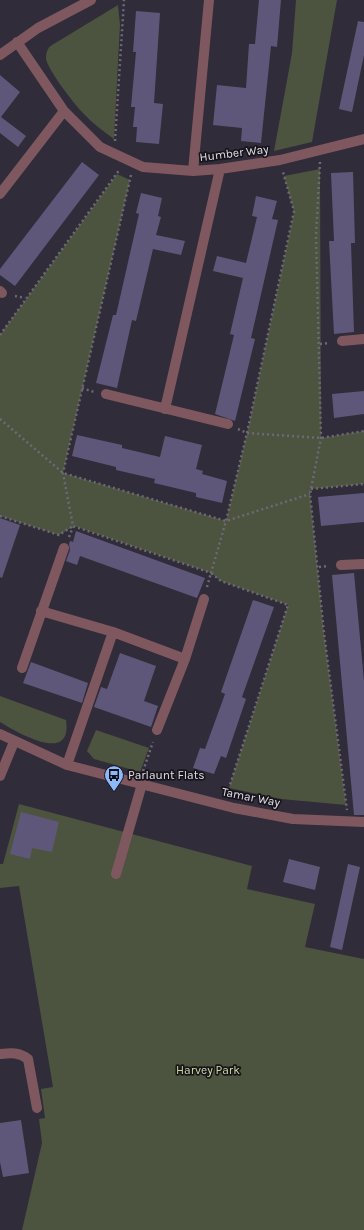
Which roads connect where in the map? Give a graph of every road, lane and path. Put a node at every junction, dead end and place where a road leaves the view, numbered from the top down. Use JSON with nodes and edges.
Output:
{"nodes":[{"id":1,"x":91,"y":0,"type":"edge"},
{"id":2,"x":124,"y":0,"type":"edge"},
{"id":3,"x":209,"y":0,"type":"edge"},
{"id":4,"x":17,"y":42,"type":"junction"},
{"id":5,"x":0,"y":55,"type":"edge"},
{"id":6,"x":64,"y":111,"type":"junction"},
{"id":7,"x":364,"y":139,"type":"edge"},
{"id":8,"x":321,"y":150,"type":"junction"},
{"id":9,"x":114,"y":153,"type":"junction"},
{"id":10,"x":280,"y":160,"type":"junction"},
{"id":11,"x":131,"y":161,"type":"junction"},
{"id":12,"x":220,"y":169,"type":"junction"},
{"id":13,"x":193,"y":171,"type":"junction"},
{"id":14,"x":0,"y":194,"type":"edge"},
{"id":15,"x":0,"y":335,"type":"edge"},
{"id":16,"x":364,"y":339,"type":"edge"},
{"id":17,"x":342,"y":342,"type":"dead end"},
{"id":18,"x":106,"y":394,"type":"dead end"},
{"id":19,"x":165,"y":409,"type":"junction"},
{"id":20,"x":0,"y":419,"type":"edge"},
{"id":21,"x":228,"y":424,"type":"dead end"},
{"id":22,"x":364,"y":431,"type":"edge"},
{"id":23,"x":247,"y":433,"type":"junction"},
{"id":24,"x":321,"y":438,"type":"junction"},
{"id":25,"x":63,"y":473,"type":"junction"},
{"id":26,"x":364,"y":484,"type":"edge"},
{"id":27,"x":311,"y":489,"type":"junction"},
{"id":28,"x":310,"y":494,"type":"junction"},
{"id":29,"x":0,"y":516,"type":"edge"},
{"id":30,"x":226,"y":521,"type":"junction"},
{"id":31,"x":74,"y":526,"type":"junction"},
{"id":32,"x":64,"y":548,"type":"dead end"},
{"id":33,"x":364,"y":564,"type":"edge"},
{"id":34,"x":341,"y":565,"type":"dead end"},
{"id":35,"x":211,"y":573,"type":"junction"},
{"id":36,"x":204,"y":599,"type":"dead end"},
{"id":37,"x":41,"y":611,"type":"junction"},
{"id":38,"x":113,"y":632,"type":"junction"},
{"id":39,"x":184,"y":659,"type":"junction"},
{"id":40,"x":22,"y":668,"type":"dead end"},
{"id":41,"x":157,"y":730,"type":"joint"},
{"id":42,"x":0,"y":734,"type":"edge"},
{"id":43,"x":14,"y":742,"type":"junction"},
{"id":44,"x":67,"y":765,"type":"junction"},
{"id":45,"x":0,"y":776,"type":"edge"},
{"id":46,"x":140,"y":784,"type":"junction"},
{"id":47,"x":223,"y":805,"type":"junction"},
{"id":48,"x":349,"y":822,"type":"junction"},
{"id":49,"x":364,"y":822,"type":"edge"},
{"id":50,"x":116,"y":874,"type":"dead end"},
{"id":51,"x":0,"y":1054,"type":"edge"},
{"id":52,"x":37,"y":1108,"type":"dead end"}],
"edges":[{"from":1,"to":4,"type":"street"},
{"from":2,"to":9,"type":"path"},
{"from":3,"to":13,"type":"street"},
{"from":4,"to":5,"type":"street"},
{"from":4,"to":6,"type":"street","name":"Humber Way"},
{"from":6,"to":9,"type":"street","name":"Humber Way"},
{"from":6,"to":14,"type":"street"},
{"from":7,"to":8,"type":"street","name":"Humber Way"},
{"from":8,"to":10,"type":"street","name":"Humber Way"},
{"from":8,"to":24,"type":"path"},
{"from":9,"to":11,"type":"street","name":"Humber Way"},
{"from":10,"to":12,"type":"street","name":"Humber Way"},
{"from":10,"to":23,"type":"path"},
{"from":11,"to":13,"type":"street","name":"Humber Way"},
{"from":11,"to":15,"type":"path"},
{"from":11,"to":25,"type":"path"},
{"from":12,"to":13,"type":"street","name":"Humber Way"},
{"from":12,"to":19,"type":"street"},
{"from":16,"to":17,"type":"street"},
{"from":18,"to":19,"type":"street"},
{"from":19,"to":21,"type":"street"},
{"from":20,"to":25,"type":"path"},
{"from":22,"to":24,"type":"path"},
{"from":23,"to":24,"type":"path"},
{"from":23,"to":30,"type":"path"},
{"from":24,"to":27,"type":"path"},
{"from":25,"to":30,"type":"path"},
{"from":25,"to":31,"type":"path"},
{"from":26,"to":27,"type":"path"},
{"from":27,"to":28,"type":"path"},
{"from":28,"to":30,"type":"path"},
{"from":28,"to":48,"type":"path"},
{"from":29,"to":31,"type":"path"},
{"from":30,"to":35,"type":"path"},
{"from":31,"to":35,"type":"path"},
{"from":32,"to":37,"type":"street"},
{"from":33,"to":34,"type":"street"},
{"from":35,"to":47,"type":"path"},
{"from":36,"to":39,"type":"street"},
{"from":37,"to":38,"type":"street"},
{"from":37,"to":40,"type":"street"},
{"from":38,"to":39,"type":"street"},
{"from":38,"to":44,"type":"street"},
{"from":39,"to":41,"type":"street"},
{"from":41,"to":46,"type":"path"},
{"from":42,"to":43,"type":"street","name":"Tamar Way"},
{"from":43,"to":44,"type":"street","name":"Tamar Way"},
{"from":43,"to":45,"type":"street"},
{"from":44,"to":46,"type":"street","name":"Tamar Way"},
{"from":46,"to":47,"type":"street","name":"Tamar Way"},
{"from":46,"to":50,"type":"street"},
{"from":47,"to":48,"type":"street","name":"Tamar Way"},
{"from":48,"to":49,"type":"street","name":"Tamar Way"},
{"from":51,"to":52,"type":"street"}]}
